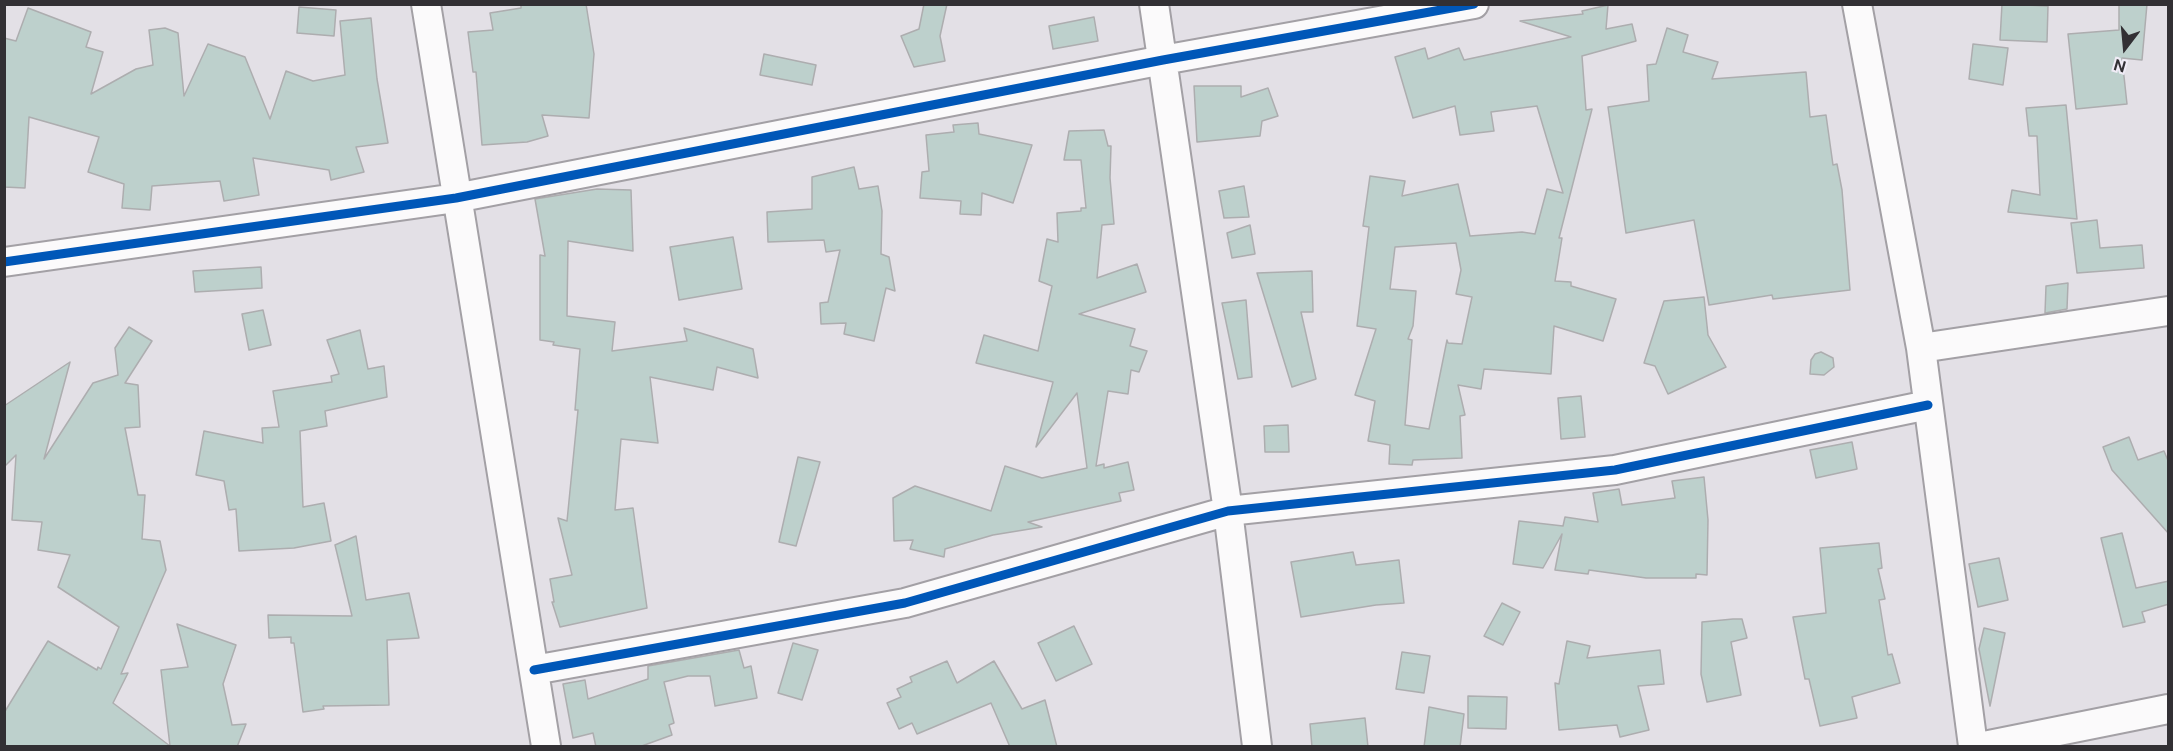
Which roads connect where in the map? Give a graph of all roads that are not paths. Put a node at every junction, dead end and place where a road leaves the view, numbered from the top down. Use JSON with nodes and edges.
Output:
{"nodes":[{"id":1,"x":426,"y":4,"type":"edge"},
{"id":2,"x":1154,"y":4,"type":"edge"},
{"id":3,"x":1474,"y":4,"type":"edge"},
{"id":4,"x":1857,"y":4,"type":"edge"},
{"id":5,"x":1163,"y":60,"type":"junction"},
{"id":6,"x":456,"y":198,"type":"junction"},
{"id":7,"x":4,"y":262,"type":"edge"},
{"id":8,"x":2169,"y":311,"type":"edge"},
{"id":9,"x":1921,"y":348,"type":"junction"},
{"id":10,"x":1928,"y":405,"type":"junction"},
{"id":11,"x":1228,"y":511,"type":"junction"},
{"id":12,"x":534,"y":670,"type":"junction"},
{"id":13,"x":2169,"y":709,"type":"edge"},
{"id":14,"x":546,"y":747,"type":"edge"},
{"id":15,"x":1257,"y":747,"type":"edge"},
{"id":16,"x":1973,"y":747,"type":"edge"},
{"id":17,"x":1984,"y":747,"type":"edge"}],
"edges":[{"from":1,"to":6,"type":"street"},
{"from":2,"to":5,"type":"street"},
{"from":3,"to":5,"type":"street"},
{"from":4,"to":9,"type":"street"},
{"from":5,"to":6,"type":"street"},
{"from":5,"to":11,"type":"street"},
{"from":6,"to":7,"type":"street"},
{"from":6,"to":12,"type":"street"},
{"from":8,"to":9,"type":"street"},
{"from":9,"to":10,"type":"street"},
{"from":10,"to":11,"type":"street"},
{"from":10,"to":16,"type":"street"},
{"from":11,"to":12,"type":"street"},
{"from":11,"to":15,"type":"street"},
{"from":12,"to":14,"type":"street"},
{"from":13,"to":17,"type":"street"}]}
